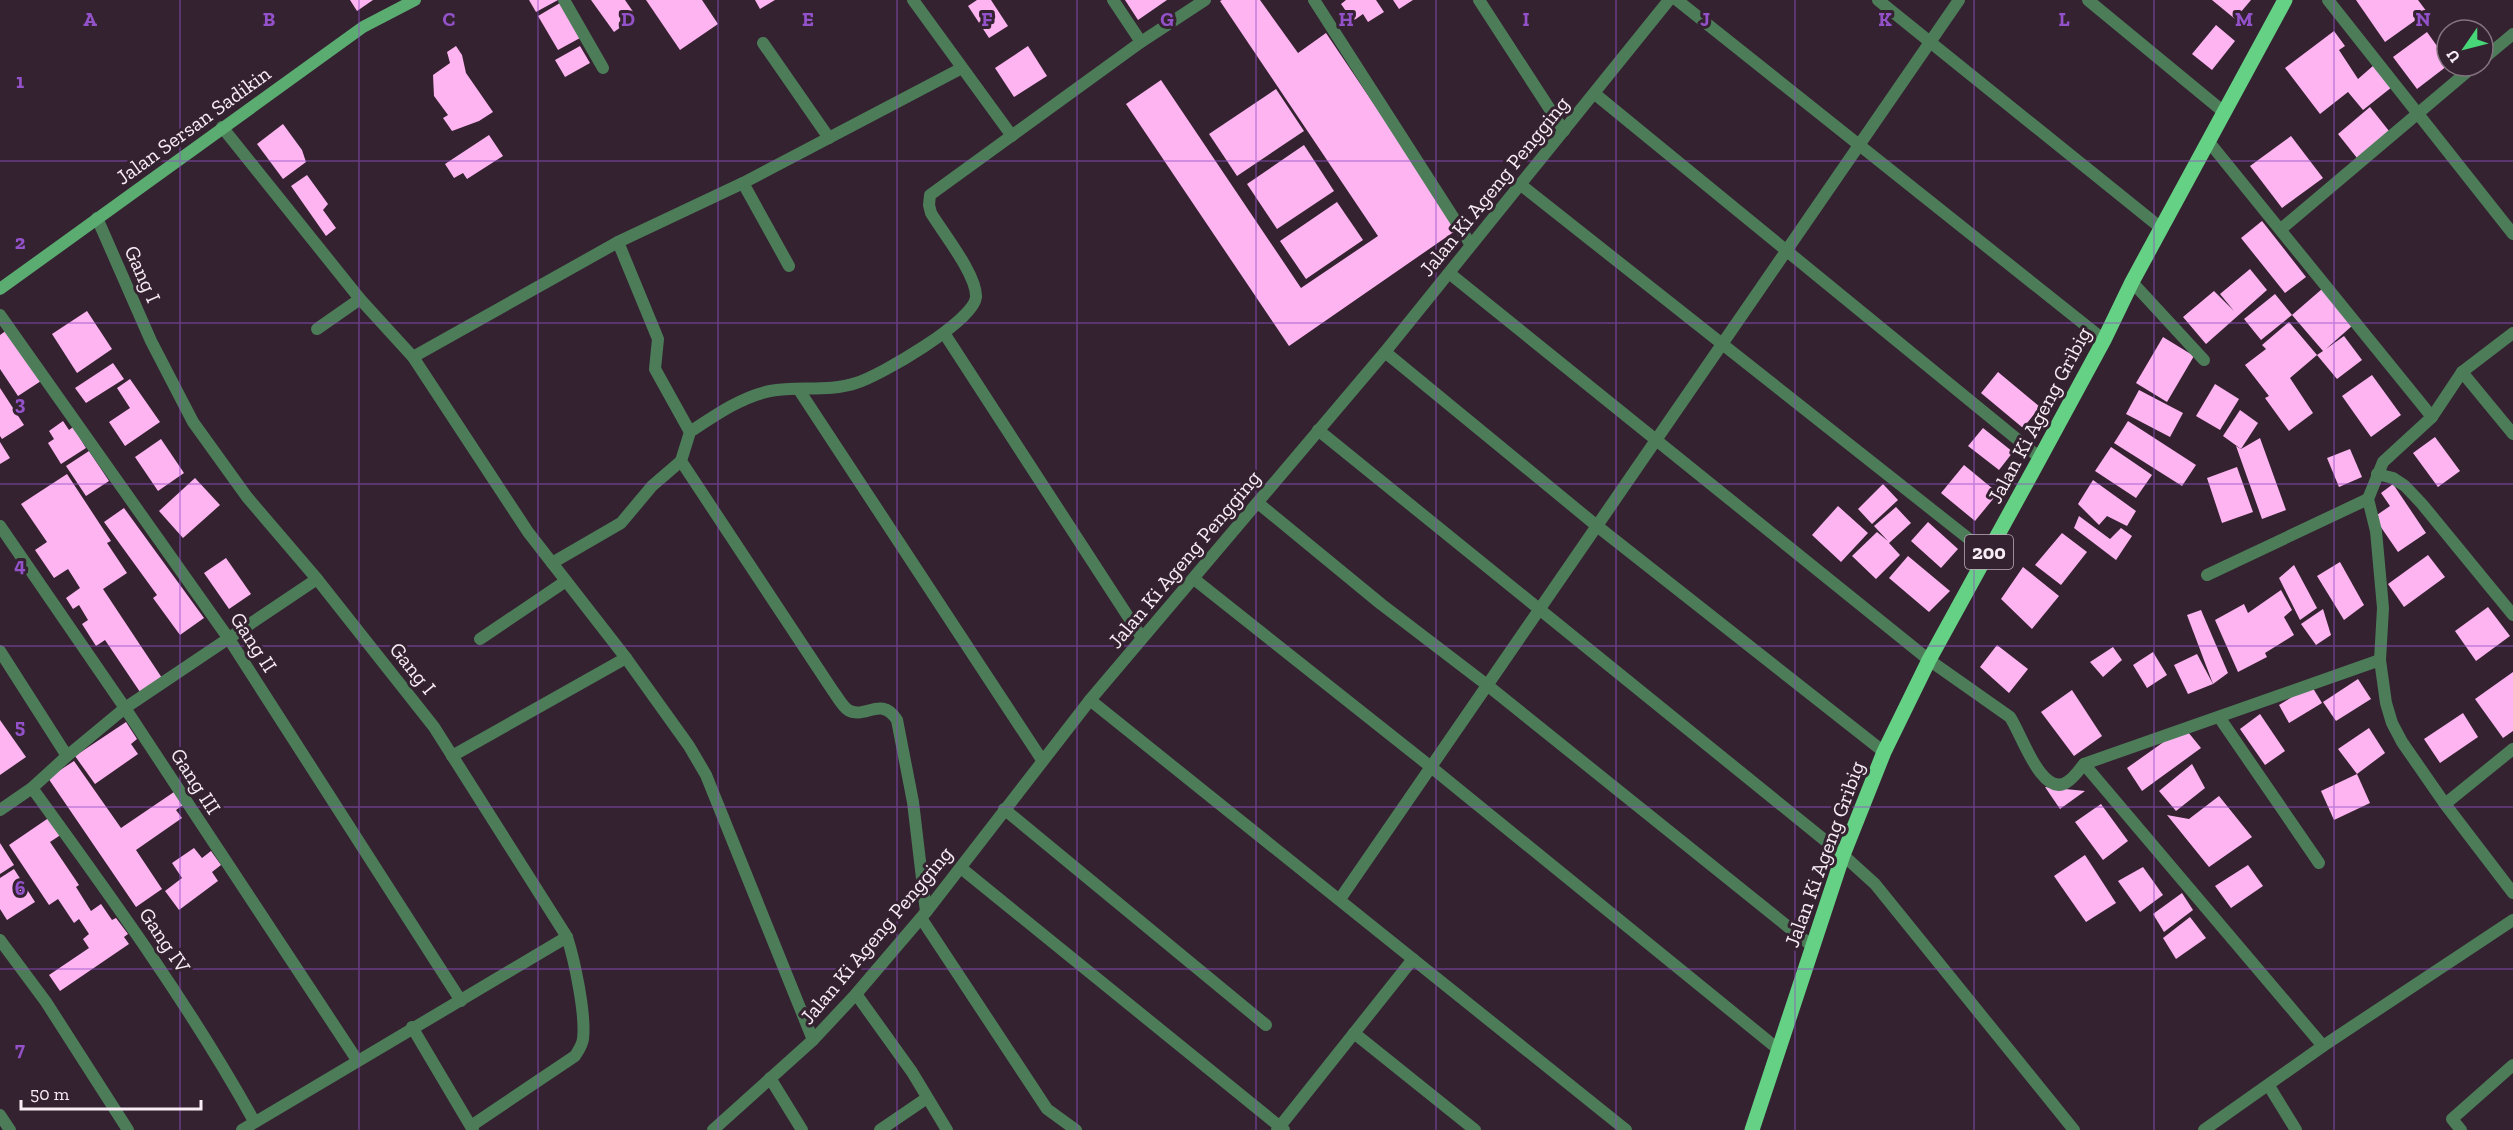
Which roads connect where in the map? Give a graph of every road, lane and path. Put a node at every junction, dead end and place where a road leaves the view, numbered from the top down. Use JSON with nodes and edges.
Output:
{"nodes":[{"id":1,"x":415,"y":0,"type":"edge"},
{"id":2,"x":564,"y":0,"type":"edge"},
{"id":3,"x":913,"y":0,"type":"edge"},
{"id":4,"x":1113,"y":0,"type":"edge"},
{"id":5,"x":1205,"y":0,"type":"edge"},
{"id":6,"x":1314,"y":0,"type":"edge"},
{"id":7,"x":1479,"y":0,"type":"edge"},
{"id":8,"x":1670,"y":0,"type":"edge"},
{"id":9,"x":1677,"y":0,"type":"edge"},
{"id":10,"x":1878,"y":0,"type":"edge"},
{"id":11,"x":1959,"y":0,"type":"edge"},
{"id":12,"x":2088,"y":0,"type":"edge"},
{"id":13,"x":2285,"y":0,"type":"edge"},
{"id":14,"x":2328,"y":0,"type":"edge"},
{"id":15,"x":2513,"y":34,"type":"edge"},
{"id":16,"x":1141,"y":42,"type":"junction"},
{"id":17,"x":1931,"y":42,"type":"junction"},
{"id":18,"x":763,"y":43,"type":"dead end"},
{"id":19,"x":2495,"y":49,"type":"edge"},
{"id":20,"x":603,"y":68,"type":"dead end"},
{"id":21,"x":962,"y":69,"type":"junction"},
{"id":22,"x":2459,"y":78,"type":"edge"},
{"id":23,"x":1595,"y":94,"type":"junction"},
{"id":24,"x":2418,"y":112,"type":"junction"},
{"id":25,"x":2225,"y":113,"type":"junction"},
{"id":26,"x":222,"y":127,"type":"junction"},
{"id":27,"x":1564,"y":131,"type":"junction"},
{"id":28,"x":1012,"y":136,"type":"junction"},
{"id":29,"x":829,"y":138,"type":"junction"},
{"id":30,"x":2209,"y":142,"type":"junction"},
{"id":31,"x":1860,"y":144,"type":"junction"},
{"id":32,"x":743,"y":183,"type":"junction"},
{"id":33,"x":1521,"y":185,"type":"junction"},
{"id":34,"x":98,"y":218,"type":"junction"},
{"id":35,"x":2162,"y":228,"type":"junction"},
{"id":36,"x":2281,"y":229,"type":"junction"},
{"id":37,"x":2513,"y":234,"type":"edge"},
{"id":38,"x":618,"y":242,"type":"junction"},
{"id":39,"x":1471,"y":245,"type":"junction"},
{"id":40,"x":1786,"y":251,"type":"junction"},
{"id":41,"x":789,"y":266,"type":"dead end"},
{"id":42,"x":1449,"y":273,"type":"junction"},
{"id":43,"x":2132,"y":282,"type":"junction"},
{"id":44,"x":0,"y":289,"type":"edge"},
{"id":45,"x":360,"y":299,"type":"junction"},
{"id":46,"x":0,"y":315,"type":"edge"},
{"id":47,"x":317,"y":329,"type":"dead end"},
{"id":48,"x":944,"y":333,"type":"junction"},
{"id":49,"x":2513,"y":333,"type":"edge"},
{"id":50,"x":2104,"y":340,"type":"junction"},
{"id":51,"x":1724,"y":343,"type":"junction"},
{"id":52,"x":1385,"y":352,"type":"junction"},
{"id":53,"x":412,"y":357,"type":"junction"},
{"id":54,"x":2204,"y":360,"type":"dead end"},
{"id":55,"x":2462,"y":372,"type":"junction"},
{"id":56,"x":799,"y":390,"type":"junction"},
{"id":57,"x":2432,"y":417,"type":"junction"},
{"id":58,"x":1318,"y":430,"type":"junction"},
{"id":59,"x":690,"y":432,"type":"junction"},
{"id":60,"x":2513,"y":434,"type":"edge"},
{"id":61,"x":1656,"y":440,"type":"junction"},
{"id":62,"x":2040,"y":458,"type":"junction"},
{"id":63,"x":681,"y":461,"type":"junction"},
{"id":64,"x":2376,"y":474,"type":"junction"},
{"id":65,"x":2368,"y":499,"type":"junction"},
{"id":66,"x":1258,"y":502,"type":"junction"},
{"id":67,"x":0,"y":526,"type":"edge"},
{"id":68,"x":1597,"y":526,"type":"junction"},
{"id":69,"x":1988,"y":554,"type":"junction"},
{"id":70,"x":552,"y":563,"type":"junction"},
{"id":71,"x":2207,"y":575,"type":"dead end"},
{"id":72,"x":317,"y":579,"type":"junction"},
{"id":73,"x":1194,"y":579,"type":"junction"},
{"id":74,"x":566,"y":581,"type":"junction"},
{"id":75,"x":1540,"y":610,"type":"junction"},
{"id":76,"x":2513,"y":615,"type":"edge"},
{"id":77,"x":1142,"y":638,"type":"junction"},
{"id":78,"x":229,"y":639,"type":"junction"},
{"id":79,"x":480,"y":639,"type":"dead end"},
{"id":80,"x":0,"y":651,"type":"edge"},
{"id":81,"x":626,"y":658,"type":"junction"},
{"id":82,"x":1929,"y":660,"type":"junction"},
{"id":83,"x":2380,"y":660,"type":"junction"},
{"id":84,"x":1487,"y":685,"type":"junction"},
{"id":85,"x":1090,"y":700,"type":"junction"},
{"id":86,"x":125,"y":708,"type":"junction"},
{"id":87,"x":2219,"y":717,"type":"junction"},
{"id":88,"x":2513,"y":749,"type":"edge"},
{"id":89,"x":1884,"y":752,"type":"junction"},
{"id":90,"x":66,"y":756,"type":"junction"},
{"id":91,"x":452,"y":756,"type":"junction"},
{"id":92,"x":1042,"y":760,"type":"junction"},
{"id":93,"x":2084,"y":764,"type":"junction"},
{"id":94,"x":1431,"y":767,"type":"junction"},
{"id":95,"x":32,"y":788,"type":"junction"},
{"id":96,"x":2445,"y":804,"type":"junction"},
{"id":97,"x":1004,"y":809,"type":"junction"},
{"id":98,"x":0,"y":810,"type":"edge"},
{"id":99,"x":1843,"y":855,"type":"junction"},
{"id":100,"x":2319,"y":863,"type":"dead end"},
{"id":101,"x":961,"y":868,"type":"junction"},
{"id":102,"x":2513,"y":893,"type":"edge"},
{"id":103,"x":1340,"y":900,"type":"junction"},
{"id":104,"x":924,"y":915,"type":"junction"},
{"id":105,"x":2513,"y":920,"type":"edge"},
{"id":106,"x":567,"y":937,"type":"junction"},
{"id":107,"x":0,"y":940,"type":"edge"},
{"id":108,"x":1812,"y":946,"type":"junction"},
{"id":109,"x":1413,"y":959,"type":"junction"},
{"id":110,"x":856,"y":994,"type":"junction"},
{"id":111,"x":461,"y":1001,"type":"junction"},
{"id":112,"x":1266,"y":1025,"type":"dead end"},
{"id":113,"x":412,"y":1027,"type":"junction"},
{"id":114,"x":1354,"y":1033,"type":"junction"},
{"id":115,"x":813,"y":1040,"type":"junction"},
{"id":116,"x":2323,"y":1046,"type":"junction"},
{"id":117,"x":1778,"y":1049,"type":"junction"},
{"id":118,"x":357,"y":1060,"type":"junction"},
{"id":119,"x":2513,"y":1065,"type":"edge"},
{"id":120,"x":771,"y":1078,"type":"junction"},
{"id":121,"x":2269,"y":1086,"type":"junction"},
{"id":122,"x":927,"y":1098,"type":"junction"},
{"id":123,"x":0,"y":1115,"type":"edge"},
{"id":124,"x":254,"y":1121,"type":"junction"},
{"id":125,"x":472,"y":1128,"type":"edge"},
{"id":126,"x":1280,"y":1129,"type":"edge"},
{"id":127,"x":10,"y":1130,"type":"edge"},
{"id":128,"x":128,"y":1130,"type":"edge"},
{"id":129,"x":242,"y":1130,"type":"edge"},
{"id":130,"x":713,"y":1130,"type":"edge"},
{"id":131,"x":802,"y":1130,"type":"edge"},
{"id":132,"x":880,"y":1130,"type":"edge"},
{"id":133,"x":947,"y":1130,"type":"edge"},
{"id":134,"x":1076,"y":1130,"type":"edge"},
{"id":135,"x":1475,"y":1130,"type":"edge"},
{"id":136,"x":1626,"y":1130,"type":"edge"},
{"id":137,"x":1752,"y":1130,"type":"edge"},
{"id":138,"x":2074,"y":1130,"type":"edge"},
{"id":139,"x":2204,"y":1130,"type":"edge"},
{"id":140,"x":2296,"y":1130,"type":"edge"},
{"id":141,"x":2461,"y":1130,"type":"edge"}],
"edges":[{"from":1,"to":26,"type":"main road","name":"Jalan Sersan Sadikin"},
{"from":2,"to":20,"type":"street"},
{"from":3,"to":21,"type":"street"},
{"from":4,"to":16,"type":"street"},
{"from":5,"to":16,"type":"street"},
{"from":6,"to":39,"type":"street"},
{"from":7,"to":27,"type":"street"},
{"from":8,"to":23,"type":"street","name":"Jalan Ki Ageng Pengging"},
{"from":9,"to":31,"type":"street"},
{"from":10,"to":17,"type":"street"},
{"from":11,"to":17,"type":"street"},
{"from":12,"to":25,"type":"street"},
{"from":13,"to":25,"type":"main road","name":"Jalan Ki Ageng Gribig","number":"200"},
{"from":14,"to":24,"type":"street"},
{"from":15,"to":19,"type":"street"},
{"from":16,"to":28,"type":"street"},
{"from":17,"to":31,"type":"street"},
{"from":17,"to":35,"type":"street"},
{"from":18,"to":29,"type":"street"},
{"from":21,"to":28,"type":"street"},
{"from":21,"to":29,"type":"street"},
{"from":22,"to":24,"type":"street"},
{"from":23,"to":27,"type":"street","name":"Jalan Ki Ageng Pengging"},
{"from":23,"to":40,"type":"street"},
{"from":24,"to":36,"type":"street"},
{"from":24,"to":37,"type":"street"},
{"from":25,"to":30,"type":"main road","name":"Jalan Ki Ageng Gribig","number":"200"},
{"from":26,"to":34,"type":"main road","name":"Jalan Sersan Sadikin"},
{"from":26,"to":45,"type":"street"},
{"from":27,"to":33,"type":"street","name":"Jalan Ki Ageng Pengging"},
{"from":28,"to":48,"type":"street"},
{"from":29,"to":32,"type":"street"},
{"from":30,"to":35,"type":"main road","name":"Jalan Ki Ageng Gribig","number":"200"},
{"from":30,"to":36,"type":"street"},
{"from":31,"to":40,"type":"street"},
{"from":31,"to":50,"type":"street"},
{"from":32,"to":38,"type":"street"},
{"from":32,"to":41,"type":"street"},
{"from":33,"to":39,"type":"street","name":"Jalan Ki Ageng Pengging"},
{"from":33,"to":51,"type":"street"},
{"from":34,"to":44,"type":"main road","name":"Jalan Sersan Sadikin"},
{"from":34,"to":72,"type":"street","name":"Gang I"},
{"from":35,"to":43,"type":"main road","name":"Jalan Ki Ageng Gribig","number":"200"},
{"from":36,"to":57,"type":"street"},
{"from":38,"to":53,"type":"street"},
{"from":38,"to":59,"type":"street"},
{"from":39,"to":42,"type":"street","name":"Jalan Ki Ageng Pengging"},
{"from":40,"to":51,"type":"street"},
{"from":40,"to":62,"type":"street"},
{"from":42,"to":52,"type":"street","name":"Jalan Ki Ageng Pengging"},
{"from":42,"to":61,"type":"street"},
{"from":43,"to":50,"type":"main road","name":"Jalan Ki Ageng Gribig","number":"200"},
{"from":43,"to":54,"type":"street"},
{"from":45,"to":47,"type":"street"},
{"from":45,"to":53,"type":"street"},
{"from":46,"to":78,"type":"street","name":"Gang II"},
{"from":48,"to":56,"type":"street"},
{"from":48,"to":77,"type":"street"},
{"from":49,"to":55,"type":"street"},
{"from":50,"to":62,"type":"main road","name":"Jalan Ki Ageng Gribig","number":"200"},
{"from":51,"to":61,"type":"street"},
{"from":51,"to":69,"type":"street"},
{"from":52,"to":58,"type":"street","name":"Jalan Ki Ageng Pengging"},
{"from":52,"to":68,"type":"street"},
{"from":53,"to":70,"type":"street"},
{"from":55,"to":57,"type":"street"},
{"from":55,"to":60,"type":"street"},
{"from":56,"to":59,"type":"street"},
{"from":56,"to":92,"type":"street"},
{"from":57,"to":64,"type":"street"},
{"from":58,"to":66,"type":"street","name":"Jalan Ki Ageng Pengging"},
{"from":58,"to":75,"type":"street"},
{"from":59,"to":63,"type":"street"},
{"from":61,"to":68,"type":"street"},
{"from":61,"to":82,"type":"street"},
{"from":62,"to":69,"type":"main road","name":"Jalan Ki Ageng Gribig","number":"200"},
{"from":63,"to":70,"type":"street"},
{"from":63,"to":104,"type":"street"},
{"from":64,"to":65,"type":"street"},
{"from":64,"to":76,"type":"street"},
{"from":65,"to":71,"type":"street"},
{"from":65,"to":83,"type":"street"},
{"from":66,"to":73,"type":"street","name":"Jalan Ki Ageng Pengging"},
{"from":66,"to":84,"type":"street"},
{"from":67,"to":86,"type":"street","name":"Gang III"},
{"from":68,"to":75,"type":"street"},
{"from":68,"to":89,"type":"street"},
{"from":69,"to":82,"type":"main road","name":"Jalan Ki Ageng Gribig","number":"200"},
{"from":70,"to":74,"type":"street"},
{"from":72,"to":78,"type":"street"},
{"from":72,"to":91,"type":"street","name":"Gang I"},
{"from":73,"to":77,"type":"street","name":"Jalan Ki Ageng Pengging"},
{"from":73,"to":94,"type":"street"},
{"from":74,"to":79,"type":"street"},
{"from":74,"to":81,"type":"street"},
{"from":75,"to":84,"type":"street"},
{"from":75,"to":99,"type":"street"},
{"from":77,"to":85,"type":"street","name":"Jalan Ki Ageng Pengging"},
{"from":78,"to":86,"type":"street"},
{"from":78,"to":111,"type":"street","name":"Gang II"},
{"from":80,"to":90,"type":"street"},
{"from":81,"to":91,"type":"street"},
{"from":81,"to":115,"type":"street"},
{"from":82,"to":89,"type":"main road","name":"Jalan Ki Ageng Gribig","number":"200"},
{"from":82,"to":93,"type":"street"},
{"from":83,"to":87,"type":"street"},
{"from":83,"to":96,"type":"street"},
{"from":84,"to":94,"type":"street"},
{"from":84,"to":108,"type":"street"},
{"from":85,"to":92,"type":"street","name":"Jalan Ki Ageng Pengging"},
{"from":85,"to":103,"type":"street"},
{"from":86,"to":90,"type":"street"},
{"from":86,"to":118,"type":"street","name":"Gang III"},
{"from":87,"to":93,"type":"street"},
{"from":87,"to":100,"type":"street"},
{"from":88,"to":96,"type":"street"},
{"from":89,"to":99,"type":"main road","name":"Jalan Ki Ageng Gribig","number":"200"},
{"from":90,"to":95,"type":"street"},
{"from":91,"to":106,"type":"street","name":"Gang I"},
{"from":92,"to":97,"type":"street","name":"Jalan Ki Ageng Pengging"},
{"from":93,"to":116,"type":"street"},
{"from":94,"to":103,"type":"street"},
{"from":94,"to":117,"type":"street"},
{"from":95,"to":98,"type":"street"},
{"from":95,"to":124,"type":"street","name":"Gang IV"},
{"from":96,"to":102,"type":"street"},
{"from":97,"to":101,"type":"street","name":"Jalan Ki Ageng Pengging"},
{"from":97,"to":112,"type":"street"},
{"from":99,"to":108,"type":"main road","name":"Jalan Ki Ageng Gribig","number":"200"},
{"from":99,"to":138,"type":"street"},
{"from":101,"to":104,"type":"street","name":"Jalan Ki Ageng Pengging"},
{"from":101,"to":126,"type":"street"},
{"from":103,"to":109,"type":"street"},
{"from":104,"to":110,"type":"street","name":"Jalan Ki Ageng Pengging"},
{"from":104,"to":134,"type":"street"},
{"from":105,"to":116,"type":"street"},
{"from":106,"to":111,"type":"street"},
{"from":106,"to":125,"type":"street","name":"Gang I"},
{"from":107,"to":128,"type":"street"},
{"from":108,"to":117,"type":"main road","name":"Jalan Ki Ageng Gribig","number":"200"},
{"from":109,"to":114,"type":"street"},
{"from":109,"to":136,"type":"street"},
{"from":110,"to":115,"type":"street","name":"Jalan Ki Ageng Pengging"},
{"from":110,"to":122,"type":"street"},
{"from":111,"to":113,"type":"street"},
{"from":113,"to":118,"type":"street"},
{"from":113,"to":125,"type":"street"},
{"from":114,"to":126,"type":"street"},
{"from":114,"to":135,"type":"street"},
{"from":115,"to":120,"type":"street","name":"Jalan Ki Ageng Pengging"},
{"from":116,"to":121,"type":"street"},
{"from":117,"to":137,"type":"main road","name":"Jalan Ki Ageng Gribig","number":"200"},
{"from":118,"to":124,"type":"street"},
{"from":119,"to":141,"type":"street"},
{"from":120,"to":130,"type":"street","name":"Jalan Ki Ageng Pengging"},
{"from":120,"to":131,"type":"street"},
{"from":121,"to":139,"type":"street"},
{"from":121,"to":140,"type":"street"},
{"from":122,"to":132,"type":"street"},
{"from":122,"to":133,"type":"street"},
{"from":123,"to":127,"type":"street"},
{"from":124,"to":129,"type":"street"}]}
